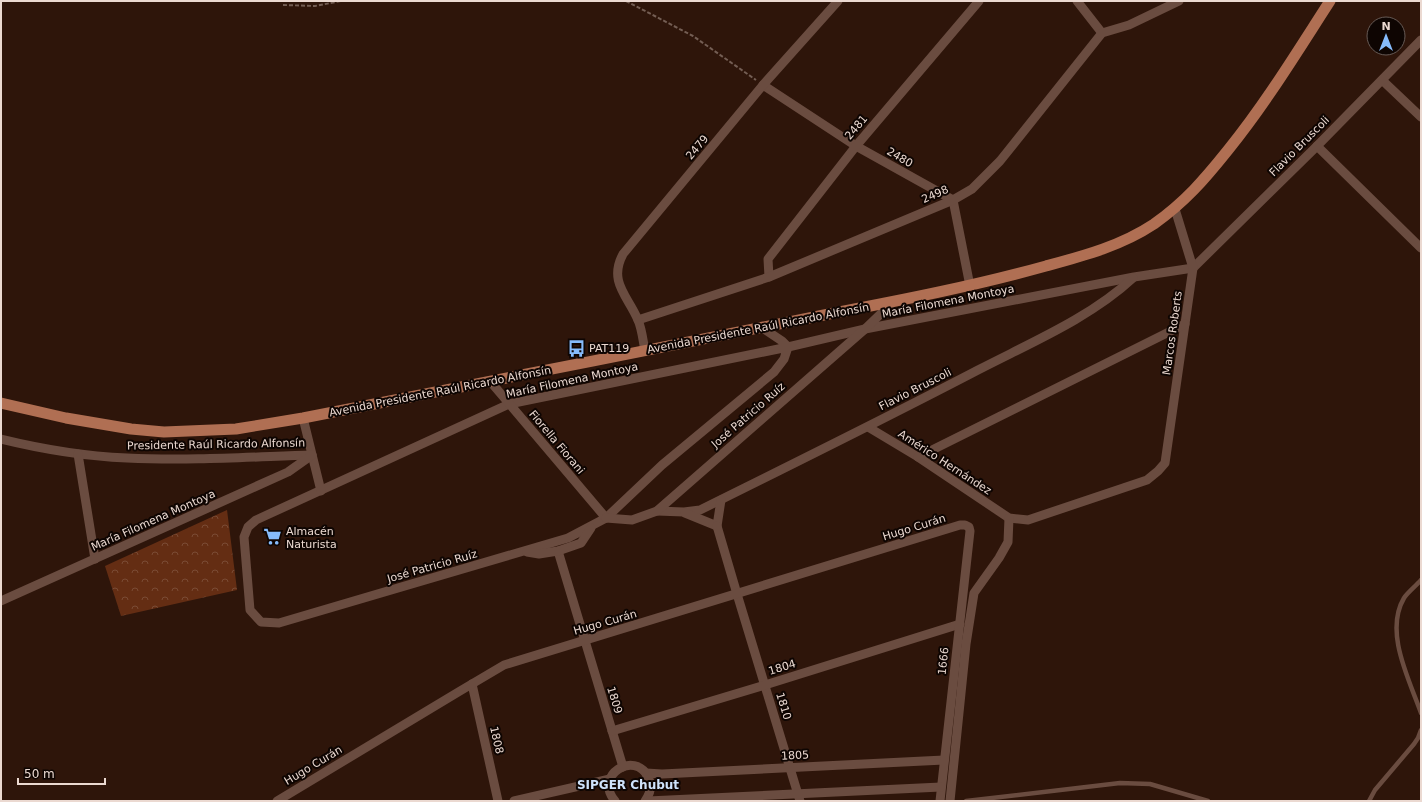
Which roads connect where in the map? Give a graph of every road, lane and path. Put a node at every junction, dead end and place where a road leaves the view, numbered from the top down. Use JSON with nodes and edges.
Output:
{"nodes":[{"id":1,"x":341,"y":1,"type":"edge"},
{"id":2,"x":626,"y":1,"type":"edge"},
{"id":3,"x":979,"y":1,"type":"edge"},
{"id":4,"x":1076,"y":1,"type":"edge"},
{"id":5,"x":1179,"y":1,"type":"edge"},
{"id":6,"x":1330,"y":1,"type":"edge"},
{"id":7,"x":832,"y":3,"type":"edge"},
{"id":8,"x":284,"y":6,"type":"dead end"},
{"id":9,"x":1102,"y":33,"type":"junction"},
{"id":10,"x":1421,"y":40,"type":"edge"},
{"id":11,"x":1382,"y":80,"type":"junction"},
{"id":12,"x":763,"y":85,"type":"junction"},
{"id":13,"x":1421,"y":117,"type":"edge"},
{"id":14,"x":856,"y":146,"type":"junction"},
{"id":15,"x":1317,"y":146,"type":"junction"},
{"id":16,"x":953,"y":200,"type":"junction"},
{"id":17,"x":1175,"y":209,"type":"junction"},
{"id":18,"x":1421,"y":248,"type":"edge"},
{"id":19,"x":1193,"y":268,"type":"junction"},
{"id":20,"x":769,"y":277,"type":"junction"},
{"id":21,"x":1134,"y":277,"type":"junction"},
{"id":22,"x":970,"y":286,"type":"junction"},
{"id":23,"x":893,"y":302,"type":"junction"},
{"id":24,"x":638,"y":320,"type":"junction"},
{"id":25,"x":1185,"y":324,"type":"junction"},
{"id":26,"x":761,"y":328,"type":"junction"},
{"id":27,"x":865,"y":329,"type":"junction"},
{"id":28,"x":788,"y":347,"type":"junction"},
{"id":29,"x":645,"y":351,"type":"junction"},
{"id":30,"x":490,"y":381,"type":"junction"},
{"id":31,"x":1,"y":403,"type":"edge"},
{"id":32,"x":510,"y":404,"type":"junction"},
{"id":33,"x":303,"y":418,"type":"junction"},
{"id":34,"x":868,"y":427,"type":"junction"},
{"id":35,"x":1,"y":439,"type":"edge"},
{"id":36,"x":78,"y":454,"type":"junction"},
{"id":37,"x":312,"y":455,"type":"junction"},
{"id":38,"x":918,"y":457,"type":"junction"},
{"id":39,"x":321,"y":491,"type":"junction"},
{"id":40,"x":721,"y":500,"type":"junction"},
{"id":41,"x":657,"y":511,"type":"junction"},
{"id":42,"x":684,"y":512,"type":"junction"},
{"id":43,"x":606,"y":518,"type":"junction"},
{"id":44,"x":1008,"y":518,"type":"junction"},
{"id":45,"x":966,"y":525,"type":"joint"},
{"id":46,"x":592,"y":526,"type":"junction"},
{"id":47,"x":718,"y":526,"type":"junction"},
{"id":48,"x":524,"y":551,"type":"junction"},
{"id":49,"x":558,"y":551,"type":"junction"},
{"id":50,"x":95,"y":559,"type":"junction"},
{"id":51,"x":1421,"y":580,"type":"edge"},
{"id":52,"x":737,"y":594,"type":"junction"},
{"id":53,"x":1,"y":601,"type":"edge"},
{"id":54,"x":260,"y":622,"type":"joint"},
{"id":55,"x":960,"y":624,"type":"junction"},
{"id":56,"x":585,"y":641,"type":"junction"},
{"id":57,"x":472,"y":684,"type":"junction"},
{"id":58,"x":765,"y":685,"type":"junction"},
{"id":59,"x":1421,"y":712,"type":"edge"},
{"id":60,"x":1421,"y":730,"type":"edge"},
{"id":61,"x":612,"y":731,"type":"junction"},
{"id":62,"x":944,"y":760,"type":"junction"},
{"id":63,"x":623,"y":767,"type":"junction"},
{"id":64,"x":790,"y":767,"type":"junction"},
{"id":65,"x":646,"y":773,"type":"junction"},
{"id":66,"x":610,"y":779,"type":"junction"},
{"id":67,"x":941,"y":787,"type":"junction"},
{"id":68,"x":799,"y":797,"type":"edge"},
{"id":69,"x":612,"y":800,"type":"edge"},
{"id":70,"x":277,"y":801,"type":"edge"},
{"id":71,"x":498,"y":801,"type":"edge"},
{"id":72,"x":514,"y":801,"type":"edge"},
{"id":73,"x":645,"y":801,"type":"edge"},
{"id":74,"x":648,"y":801,"type":"edge"},
{"id":75,"x":940,"y":801,"type":"edge"},
{"id":76,"x":950,"y":801,"type":"edge"},
{"id":77,"x":966,"y":801,"type":"edge"},
{"id":78,"x":1208,"y":801,"type":"edge"},
{"id":79,"x":1369,"y":801,"type":"edge"}],
"edges":[{"from":1,"to":8,"type":"path"},
{"from":2,"to":12,"type":"path"},
{"from":3,"to":14,"type":"street","name":"2481"},
{"from":4,"to":9,"type":"street"},
{"from":5,"to":9,"type":"street"},
{"from":6,"to":17,"type":"main road","name":"Avenida Presidente Raúl Ricardo Alfonsín"},
{"from":7,"to":12,"type":"street","name":"2479"},
{"from":9,"to":16,"type":"street","name":"2498"},
{"from":10,"to":11,"type":"street","name":"Flavio Bruscoli"},
{"from":11,"to":13,"type":"street"},
{"from":11,"to":15,"type":"street","name":"Flavio Bruscoli"},
{"from":12,"to":14,"type":"street","name":"2480"},
{"from":12,"to":24,"type":"street","name":"2479"},
{"from":14,"to":16,"type":"street","name":"2480"},
{"from":14,"to":20,"type":"street","name":"2481"},
{"from":15,"to":18,"type":"street"},
{"from":15,"to":19,"type":"street","name":"Flavio Bruscoli"},
{"from":16,"to":20,"type":"street","name":"2498"},
{"from":16,"to":22,"type":"street"},
{"from":17,"to":19,"type":"street","name":"Marcos Roberts"},
{"from":17,"to":22,"type":"main road","name":"Avenida Presidente Raúl Ricardo Alfonsín"},
{"from":19,"to":21,"type":"street","name":"María Filomena Montoya"},
{"from":19,"to":25,"type":"street","name":"Marcos Roberts"},
{"from":20,"to":24,"type":"street","name":"2498"},
{"from":21,"to":27,"type":"street","name":"María Filomena Montoya"},
{"from":21,"to":34,"type":"street","name":"Flavio Bruscoli"},
{"from":22,"to":23,"type":"main road","name":"Avenida Presidente Raúl Ricardo Alfonsín"},
{"from":23,"to":26,"type":"main road","name":"Avenida Presidente Raúl Ricardo Alfonsín"},
{"from":23,"to":27,"type":"street","name":"José Patricio Ruíz"},
{"from":24,"to":29,"type":"street","name":"2479"},
{"from":25,"to":38,"type":"street"},
{"from":25,"to":44,"type":"street","name":"Marcos Roberts"},
{"from":26,"to":28,"type":"street"},
{"from":26,"to":29,"type":"main road","name":"Avenida Presidente Raúl Ricardo Alfonsín"},
{"from":27,"to":28,"type":"street","name":"María Filomena Montoya"},
{"from":27,"to":41,"type":"street","name":"José Patricio Ruíz"},
{"from":28,"to":32,"type":"street","name":"María Filomena Montoya"},
{"from":28,"to":43,"type":"street","name":"José Patricio Ruíz"},
{"from":29,"to":30,"type":"main road","name":"Avenida Presidente Raúl Ricardo Alfonsín"},
{"from":30,"to":32,"type":"street","name":"Fiorella Fiorani"},
{"from":30,"to":33,"type":"main road","name":"Avenida Presidente Raúl Ricardo Alfonsín"},
{"from":31,"to":33,"type":"main road","name":"Avenida Presidente Raúl Ricardo Alfonsín"},
{"from":32,"to":39,"type":"street","name":"María Filomena Montoya"},
{"from":32,"to":43,"type":"street","name":"Fiorella Fiorani"},
{"from":33,"to":37,"type":"street"},
{"from":34,"to":38,"type":"street","name":"Américo Hernández"},
{"from":34,"to":40,"type":"street","name":"Flavio Bruscoli"},
{"from":35,"to":36,"type":"street","name":"Presidente Raúl Ricardo Alfonsín"},
{"from":36,"to":37,"type":"street","name":"Presidente Raúl Ricardo Alfonsín"},
{"from":36,"to":50,"type":"street"},
{"from":37,"to":39,"type":"street"},
{"from":37,"to":50,"type":"street","name":"María Filomena Montoya"},
{"from":38,"to":44,"type":"street","name":"Américo Hernández"},
{"from":39,"to":54,"type":"street","name":"María Filomena Montoya"},
{"from":40,"to":42,"type":"street","name":"Flavio Bruscoli"},
{"from":40,"to":47,"type":"street"},
{"from":41,"to":42,"type":"street"},
{"from":41,"to":43,"type":"street","name":"José Patricio Ruíz"},
{"from":42,"to":47,"type":"street"},
{"from":43,"to":46,"type":"street","name":"José Patricio Ruíz"},
{"from":44,"to":76,"type":"street"},
{"from":45,"to":52,"type":"street","name":"Hugo Curán"},
{"from":45,"to":55,"type":"street","name":"1666"},
{"from":46,"to":48,"type":"street","name":"José Patricio Ruíz"},
{"from":46,"to":49,"type":"street"},
{"from":47,"to":52,"type":"street","name":"1810"},
{"from":48,"to":49,"type":"street"},
{"from":48,"to":54,"type":"street","name":"José Patricio Ruíz"},
{"from":49,"to":56,"type":"street","name":"1809"},
{"from":50,"to":53,"type":"street","name":"María Filomena Montoya"},
{"from":51,"to":59,"type":"lane"},
{"from":52,"to":56,"type":"street","name":"Hugo Curán"},
{"from":52,"to":58,"type":"street","name":"1810"},
{"from":55,"to":58,"type":"street","name":"1804"},
{"from":55,"to":62,"type":"street","name":"1666"},
{"from":56,"to":57,"type":"street","name":"Hugo Curán"},
{"from":56,"to":61,"type":"street","name":"1809"},
{"from":57,"to":70,"type":"street","name":"Hugo Curán"},
{"from":57,"to":71,"type":"street","name":"1808"},
{"from":58,"to":61,"type":"street","name":"1804"},
{"from":58,"to":64,"type":"street","name":"1810"},
{"from":60,"to":79,"type":"lane"},
{"from":61,"to":63,"type":"street","name":"1809"},
{"from":62,"to":64,"type":"street","name":"1805"},
{"from":62,"to":67,"type":"street","name":"1666"},
{"from":63,"to":65,"type":"street","name":"1805"},
{"from":63,"to":66,"type":"street"},
{"from":64,"to":65,"type":"street","name":"1805"},
{"from":64,"to":68,"type":"street","name":"1810"},
{"from":65,"to":73,"type":"street"},
{"from":66,"to":69,"type":"street"},
{"from":66,"to":72,"type":"street"},
{"from":67,"to":68,"type":"street"},
{"from":67,"to":75,"type":"street","name":"1666"},
{"from":68,"to":74,"type":"street"},
{"from":77,"to":78,"type":"lane"}]}
